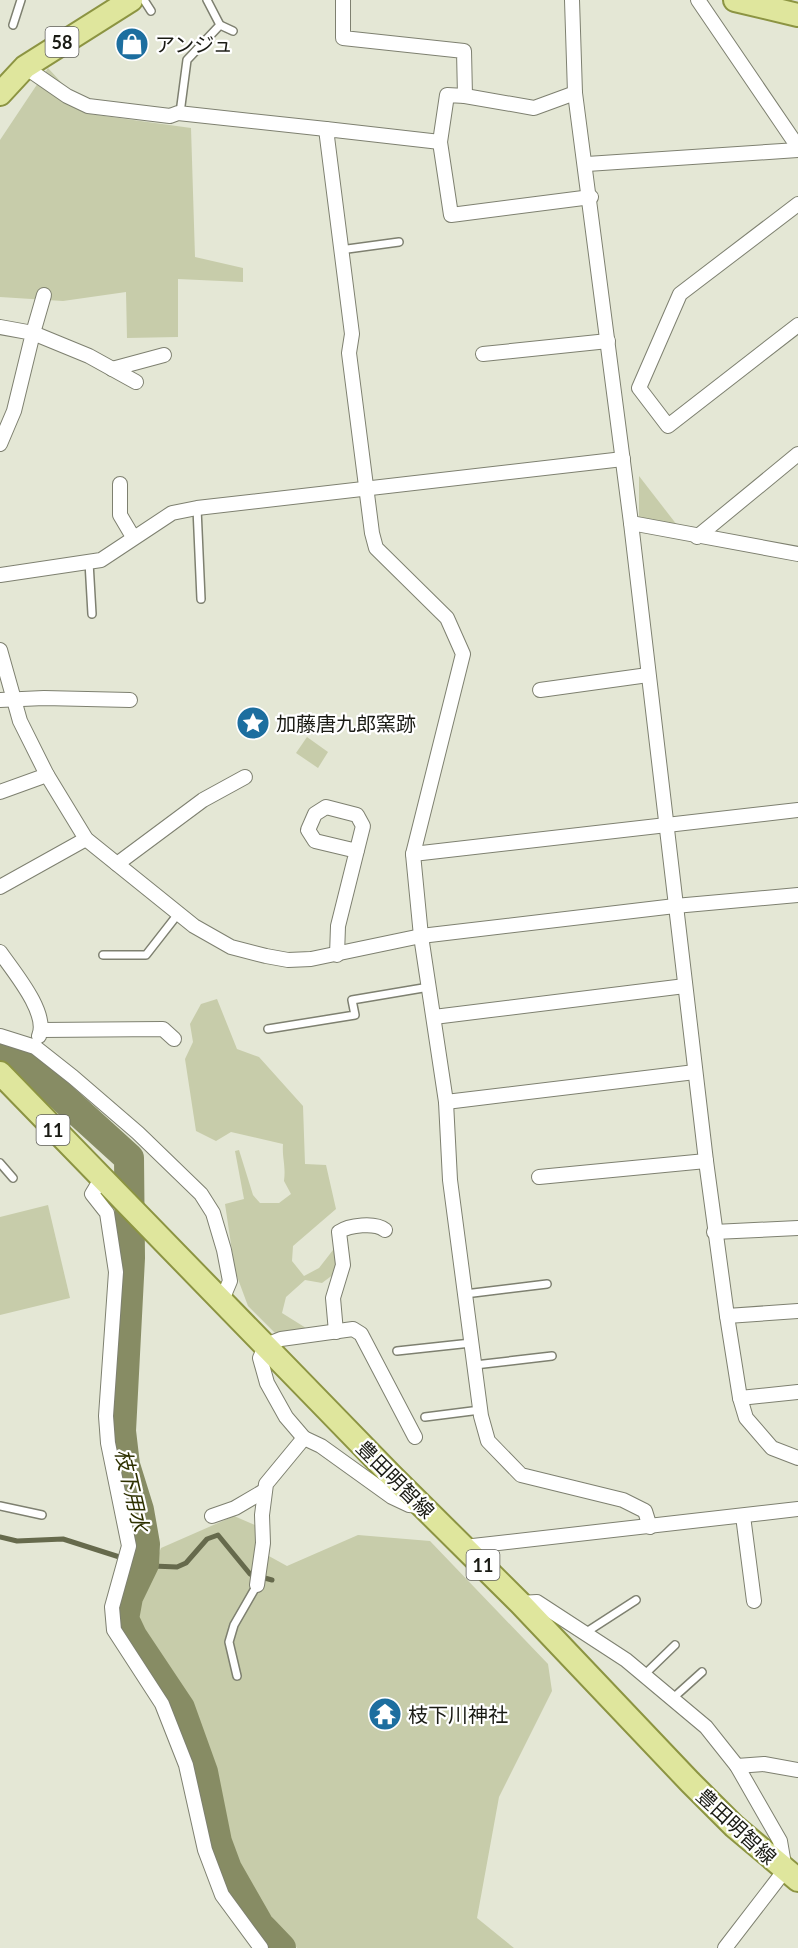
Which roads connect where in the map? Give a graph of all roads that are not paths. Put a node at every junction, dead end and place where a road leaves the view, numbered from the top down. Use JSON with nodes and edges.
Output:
{"nodes":[{"id":1,"x":21,"y":0,"type":"edge"},
{"id":2,"x":131,"y":0,"type":"edge"},
{"id":3,"x":144,"y":0,"type":"edge"},
{"id":4,"x":207,"y":0,"type":"edge"},
{"id":5,"x":343,"y":0,"type":"edge"},
{"id":6,"x":572,"y":0,"type":"edge"},
{"id":7,"x":698,"y":0,"type":"edge"},
{"id":8,"x":735,"y":0,"type":"edge"},
{"id":9,"x":151,"y":11,"type":"dead end"},
{"id":10,"x":798,"y":15,"type":"edge"},
{"id":11,"x":13,"y":25,"type":"dead end"},
{"id":12,"x":220,"y":25,"type":"junction"},
{"id":13,"x":233,"y":31,"type":"dead end"},
{"id":14,"x":25,"y":67,"type":"junction"},
{"id":15,"x":575,"y":93,"type":"junction"},
{"id":16,"x":0,"y":94,"type":"edge"},
{"id":17,"x":465,"y":96,"type":"junction"},
{"id":18,"x":180,"y":113,"type":"junction"},
{"id":19,"x":326,"y":129,"type":"junction"},
{"id":20,"x":440,"y":142,"type":"junction"},
{"id":21,"x":798,"y":148,"type":"edge"},
{"id":22,"x":586,"y":164,"type":"junction"},
{"id":23,"x":591,"y":197,"type":"junction"},
{"id":24,"x":798,"y":204,"type":"edge"},
{"id":25,"x":399,"y":242,"type":"dead end"},
{"id":26,"x":340,"y":250,"type":"junction"},
{"id":27,"x":44,"y":295,"type":"dead end"},
{"id":28,"x":798,"y":325,"type":"edge"},
{"id":29,"x":0,"y":327,"type":"edge"},
{"id":30,"x":33,"y":333,"type":"junction"},
{"id":31,"x":608,"y":341,"type":"junction"},
{"id":32,"x":483,"y":354,"type":"dead end"},
{"id":33,"x":164,"y":355,"type":"dead end"},
{"id":34,"x":112,"y":369,"type":"junction"},
{"id":35,"x":136,"y":382,"type":"dead end"},
{"id":36,"x":614,"y":387,"type":"junction"},
{"id":37,"x":639,"y":388,"type":"junction"},
{"id":38,"x":0,"y":444,"type":"edge"},
{"id":39,"x":798,"y":454,"type":"edge"},
{"id":40,"x":623,"y":459,"type":"junction"},
{"id":41,"x":120,"y":484,"type":"dead end"},
{"id":42,"x":366,"y":488,"type":"junction"},
{"id":43,"x":197,"y":508,"type":"junction"},
{"id":44,"x":632,"y":524,"type":"junction"},
{"id":45,"x":133,"y":537,"type":"junction"},
{"id":46,"x":697,"y":537,"type":"junction"},
{"id":47,"x":798,"y":554,"type":"edge"},
{"id":48,"x":89,"y":562,"type":"junction"},
{"id":49,"x":0,"y":575,"type":"edge"},
{"id":50,"x":201,"y":599,"type":"dead end"},
{"id":51,"x":92,"y":614,"type":"dead end"},
{"id":52,"x":0,"y":650,"type":"edge"},
{"id":53,"x":648,"y":675,"type":"junction"},
{"id":54,"x":540,"y":690,"type":"dead end"},
{"id":55,"x":7,"y":699,"type":"edge"},
{"id":56,"x":130,"y":700,"type":"dead end"},
{"id":57,"x":47,"y":775,"type":"junction"},
{"id":58,"x":244,"y":777,"type":"dead end"},
{"id":59,"x":0,"y":792,"type":"edge"},
{"id":60,"x":798,"y":810,"type":"edge"},
{"id":61,"x":666,"y":826,"type":"junction"},
{"id":62,"x":86,"y":839,"type":"junction"},
{"id":63,"x":357,"y":850,"type":"dead end"},
{"id":64,"x":413,"y":854,"type":"junction"},
{"id":65,"x":117,"y":864,"type":"junction"},
{"id":66,"x":0,"y":887,"type":"edge"},
{"id":67,"x":798,"y":895,"type":"edge"},
{"id":68,"x":675,"y":906,"type":"junction"},
{"id":69,"x":178,"y":914,"type":"junction"},
{"id":70,"x":421,"y":936,"type":"junction"},
{"id":71,"x":0,"y":951,"type":"edge"},
{"id":72,"x":103,"y":955,"type":"dead end"},
{"id":73,"x":337,"y":955,"type":"junction"},
{"id":74,"x":685,"y":986,"type":"junction"},
{"id":75,"x":429,"y":987,"type":"junction"},
{"id":76,"x":434,"y":1017,"type":"junction"},
{"id":77,"x":42,"y":1029,"type":"junction"},
{"id":78,"x":268,"y":1029,"type":"dead end"},
{"id":79,"x":2,"y":1037,"type":"edge"},
{"id":80,"x":174,"y":1039,"type":"dead end"},
{"id":81,"x":34,"y":1047,"type":"junction"},
{"id":82,"x":695,"y":1072,"type":"junction"},
{"id":83,"x":0,"y":1073,"type":"edge"},
{"id":84,"x":446,"y":1102,"type":"junction"},
{"id":85,"x":706,"y":1161,"type":"junction"},
{"id":86,"x":0,"y":1162,"type":"edge"},
{"id":87,"x":539,"y":1177,"type":"dead end"},
{"id":88,"x":13,"y":1178,"type":"dead end"},
{"id":89,"x":104,"y":1182,"type":"junction"},
{"id":90,"x":798,"y":1228,"type":"edge"},
{"id":91,"x":385,"y":1230,"type":"dead end"},
{"id":92,"x":714,"y":1232,"type":"junction"},
{"id":93,"x":547,"y":1284,"type":"dead end"},
{"id":94,"x":465,"y":1294,"type":"junction"},
{"id":95,"x":222,"y":1300,"type":"junction"},
{"id":96,"x":798,"y":1311,"type":"edge"},
{"id":97,"x":727,"y":1316,"type":"junction"},
{"id":98,"x":336,"y":1332,"type":"junction"},
{"id":99,"x":471,"y":1343,"type":"junction"},
{"id":100,"x":266,"y":1345,"type":"junction"},
{"id":101,"x":397,"y":1351,"type":"dead end"},
{"id":102,"x":552,"y":1356,"type":"dead end"},
{"id":103,"x":474,"y":1365,"type":"junction"},
{"id":104,"x":798,"y":1392,"type":"edge"},
{"id":105,"x":740,"y":1398,"type":"junction"},
{"id":106,"x":480,"y":1410,"type":"junction"},
{"id":107,"x":425,"y":1417,"type":"dead end"},
{"id":108,"x":415,"y":1437,"type":"dead end"},
{"id":109,"x":304,"y":1438,"type":"junction"},
{"id":110,"x":798,"y":1458,"type":"edge"},
{"id":111,"x":264,"y":1491,"type":"junction"},
{"id":112,"x":0,"y":1506,"type":"edge"},
{"id":113,"x":422,"y":1506,"type":"junction"},
{"id":114,"x":798,"y":1509,"type":"edge"},
{"id":115,"x":42,"y":1515,"type":"dead end"},
{"id":116,"x":213,"y":1516,"type":"dead end"},
{"id":117,"x":743,"y":1516,"type":"junction"},
{"id":118,"x":650,"y":1527,"type":"junction"},
{"id":119,"x":464,"y":1547,"type":"junction"},
{"id":120,"x":258,"y":1579,"type":"joint"},
{"id":121,"x":636,"y":1600,"type":"dead end"},
{"id":122,"x":754,"y":1601,"type":"dead end"},
{"id":123,"x":519,"y":1603,"type":"junction"},
{"id":124,"x":585,"y":1633,"type":"junction"},
{"id":125,"x":675,"y":1645,"type":"dead end"},
{"id":126,"x":702,"y":1672,"type":"dead end"},
{"id":127,"x":644,"y":1675,"type":"junction"},
{"id":128,"x":237,"y":1676,"type":"dead end"},
{"id":129,"x":672,"y":1699,"type":"junction"},
{"id":130,"x":738,"y":1766,"type":"junction"},
{"id":131,"x":798,"y":1770,"type":"edge"},
{"id":132,"x":792,"y":1875,"type":"edge"},
{"id":133,"x":261,"y":1948,"type":"edge"},
{"id":134,"x":725,"y":1948,"type":"edge"}],
"edges":[{"from":1,"to":11,"type":"lane"},
{"from":2,"to":14,"type":"main road","number":"58"},
{"from":3,"to":9,"type":"lane"},
{"from":4,"to":12,"type":"lane"},
{"from":5,"to":17,"type":"street"},
{"from":6,"to":15,"type":"street"},
{"from":7,"to":21,"type":"street"},
{"from":8,"to":10,"type":"main road"},
{"from":12,"to":13,"type":"lane"},
{"from":12,"to":18,"type":"lane"},
{"from":14,"to":16,"type":"main road","number":"58"},
{"from":14,"to":18,"type":"street"},
{"from":15,"to":17,"type":"street"},
{"from":15,"to":22,"type":"street"},
{"from":17,"to":20,"type":"street"},
{"from":18,"to":19,"type":"street"},
{"from":19,"to":20,"type":"street"},
{"from":19,"to":26,"type":"street"},
{"from":20,"to":23,"type":"street"},
{"from":21,"to":22,"type":"street"},
{"from":22,"to":23,"type":"street"},
{"from":23,"to":31,"type":"street"},
{"from":24,"to":37,"type":"street"},
{"from":25,"to":26,"type":"lane"},
{"from":26,"to":42,"type":"street"},
{"from":27,"to":30,"type":"street"},
{"from":28,"to":37,"type":"street"},
{"from":29,"to":30,"type":"street"},
{"from":30,"to":34,"type":"street"},
{"from":30,"to":38,"type":"street"},
{"from":31,"to":32,"type":"street"},
{"from":31,"to":36,"type":"street"},
{"from":33,"to":34,"type":"street"},
{"from":34,"to":35,"type":"street"},
{"from":36,"to":37,"type":"street"},
{"from":36,"to":40,"type":"street"},
{"from":39,"to":46,"type":"street"},
{"from":40,"to":42,"type":"street"},
{"from":40,"to":44,"type":"street"},
{"from":41,"to":45,"type":"street"},
{"from":42,"to":43,"type":"street"},
{"from":42,"to":64,"type":"street"},
{"from":43,"to":45,"type":"street"},
{"from":43,"to":50,"type":"lane"},
{"from":44,"to":46,"type":"street"},
{"from":44,"to":53,"type":"street"},
{"from":45,"to":48,"type":"street"},
{"from":46,"to":47,"type":"street"},
{"from":48,"to":49,"type":"street"},
{"from":48,"to":51,"type":"lane"},
{"from":52,"to":55,"type":"street"},
{"from":53,"to":54,"type":"street"},
{"from":53,"to":61,"type":"street"},
{"from":55,"to":56,"type":"street"},
{"from":55,"to":57,"type":"street"},
{"from":57,"to":59,"type":"street"},
{"from":57,"to":62,"type":"street"},
{"from":58,"to":65,"type":"street"},
{"from":60,"to":61,"type":"street"},
{"from":61,"to":64,"type":"street"},
{"from":61,"to":68,"type":"street"},
{"from":62,"to":65,"type":"street"},
{"from":62,"to":66,"type":"street"},
{"from":63,"to":73,"type":"street"},
{"from":64,"to":70,"type":"street"},
{"from":65,"to":69,"type":"street"},
{"from":67,"to":68,"type":"street"},
{"from":68,"to":70,"type":"street"},
{"from":68,"to":74,"type":"street"},
{"from":69,"to":72,"type":"lane"},
{"from":69,"to":73,"type":"street"},
{"from":70,"to":73,"type":"street"},
{"from":70,"to":75,"type":"street"},
{"from":71,"to":77,"type":"street"},
{"from":74,"to":76,"type":"street"},
{"from":74,"to":82,"type":"street"},
{"from":75,"to":76,"type":"street"},
{"from":75,"to":78,"type":"lane"},
{"from":76,"to":84,"type":"street"},
{"from":77,"to":80,"type":"street"},
{"from":77,"to":81,"type":"street"},
{"from":79,"to":81,"type":"street"},
{"from":81,"to":95,"type":"street"},
{"from":82,"to":84,"type":"street"},
{"from":82,"to":85,"type":"street"},
{"from":83,"to":89,"type":"main road","name":"豊田明智線","number":"11"},
{"from":84,"to":94,"type":"street"},
{"from":85,"to":87,"type":"street"},
{"from":85,"to":92,"type":"street"},
{"from":86,"to":88,"type":"lane"},
{"from":89,"to":95,"type":"main road","name":"豊田明智線","number":"11"},
{"from":89,"to":133,"type":"street"},
{"from":90,"to":92,"type":"street"},
{"from":91,"to":98,"type":"street"},
{"from":92,"to":97,"type":"street"},
{"from":93,"to":94,"type":"lane"},
{"from":94,"to":99,"type":"street"},
{"from":95,"to":100,"type":"main road","name":"豊田明智線","number":"11"},
{"from":96,"to":97,"type":"street"},
{"from":97,"to":105,"type":"street"},
{"from":98,"to":100,"type":"street"},
{"from":98,"to":108,"type":"street"},
{"from":99,"to":101,"type":"lane"},
{"from":99,"to":103,"type":"street"},
{"from":100,"to":109,"type":"street"},
{"from":100,"to":113,"type":"main road","name":"豊田明智線","number":"11"},
{"from":102,"to":103,"type":"lane"},
{"from":103,"to":106,"type":"street"},
{"from":104,"to":105,"type":"street"},
{"from":105,"to":110,"type":"street"},
{"from":106,"to":107,"type":"lane"},
{"from":106,"to":118,"type":"street"},
{"from":109,"to":111,"type":"street"},
{"from":109,"to":113,"type":"street"},
{"from":111,"to":116,"type":"street"},
{"from":111,"to":120,"type":"street"},
{"from":112,"to":115,"type":"lane"},
{"from":113,"to":119,"type":"main road","name":"豊田明智線","number":"11"},
{"from":114,"to":117,"type":"street"},
{"from":117,"to":118,"type":"street"},
{"from":117,"to":122,"type":"street"},
{"from":118,"to":119,"type":"street"},
{"from":119,"to":123,"type":"main road","name":"豊田明智線","number":"11"},
{"from":120,"to":128,"type":"lane"},
{"from":121,"to":124,"type":"lane"},
{"from":123,"to":124,"type":"street"},
{"from":123,"to":132,"type":"main road","name":"豊田明智線","number":"11"},
{"from":124,"to":127,"type":"street"},
{"from":125,"to":127,"type":"lane"},
{"from":126,"to":129,"type":"lane"},
{"from":127,"to":129,"type":"street"},
{"from":129,"to":130,"type":"street"},
{"from":130,"to":131,"type":"street"},
{"from":130,"to":132,"type":"street"},
{"from":132,"to":134,"type":"street"}]}
